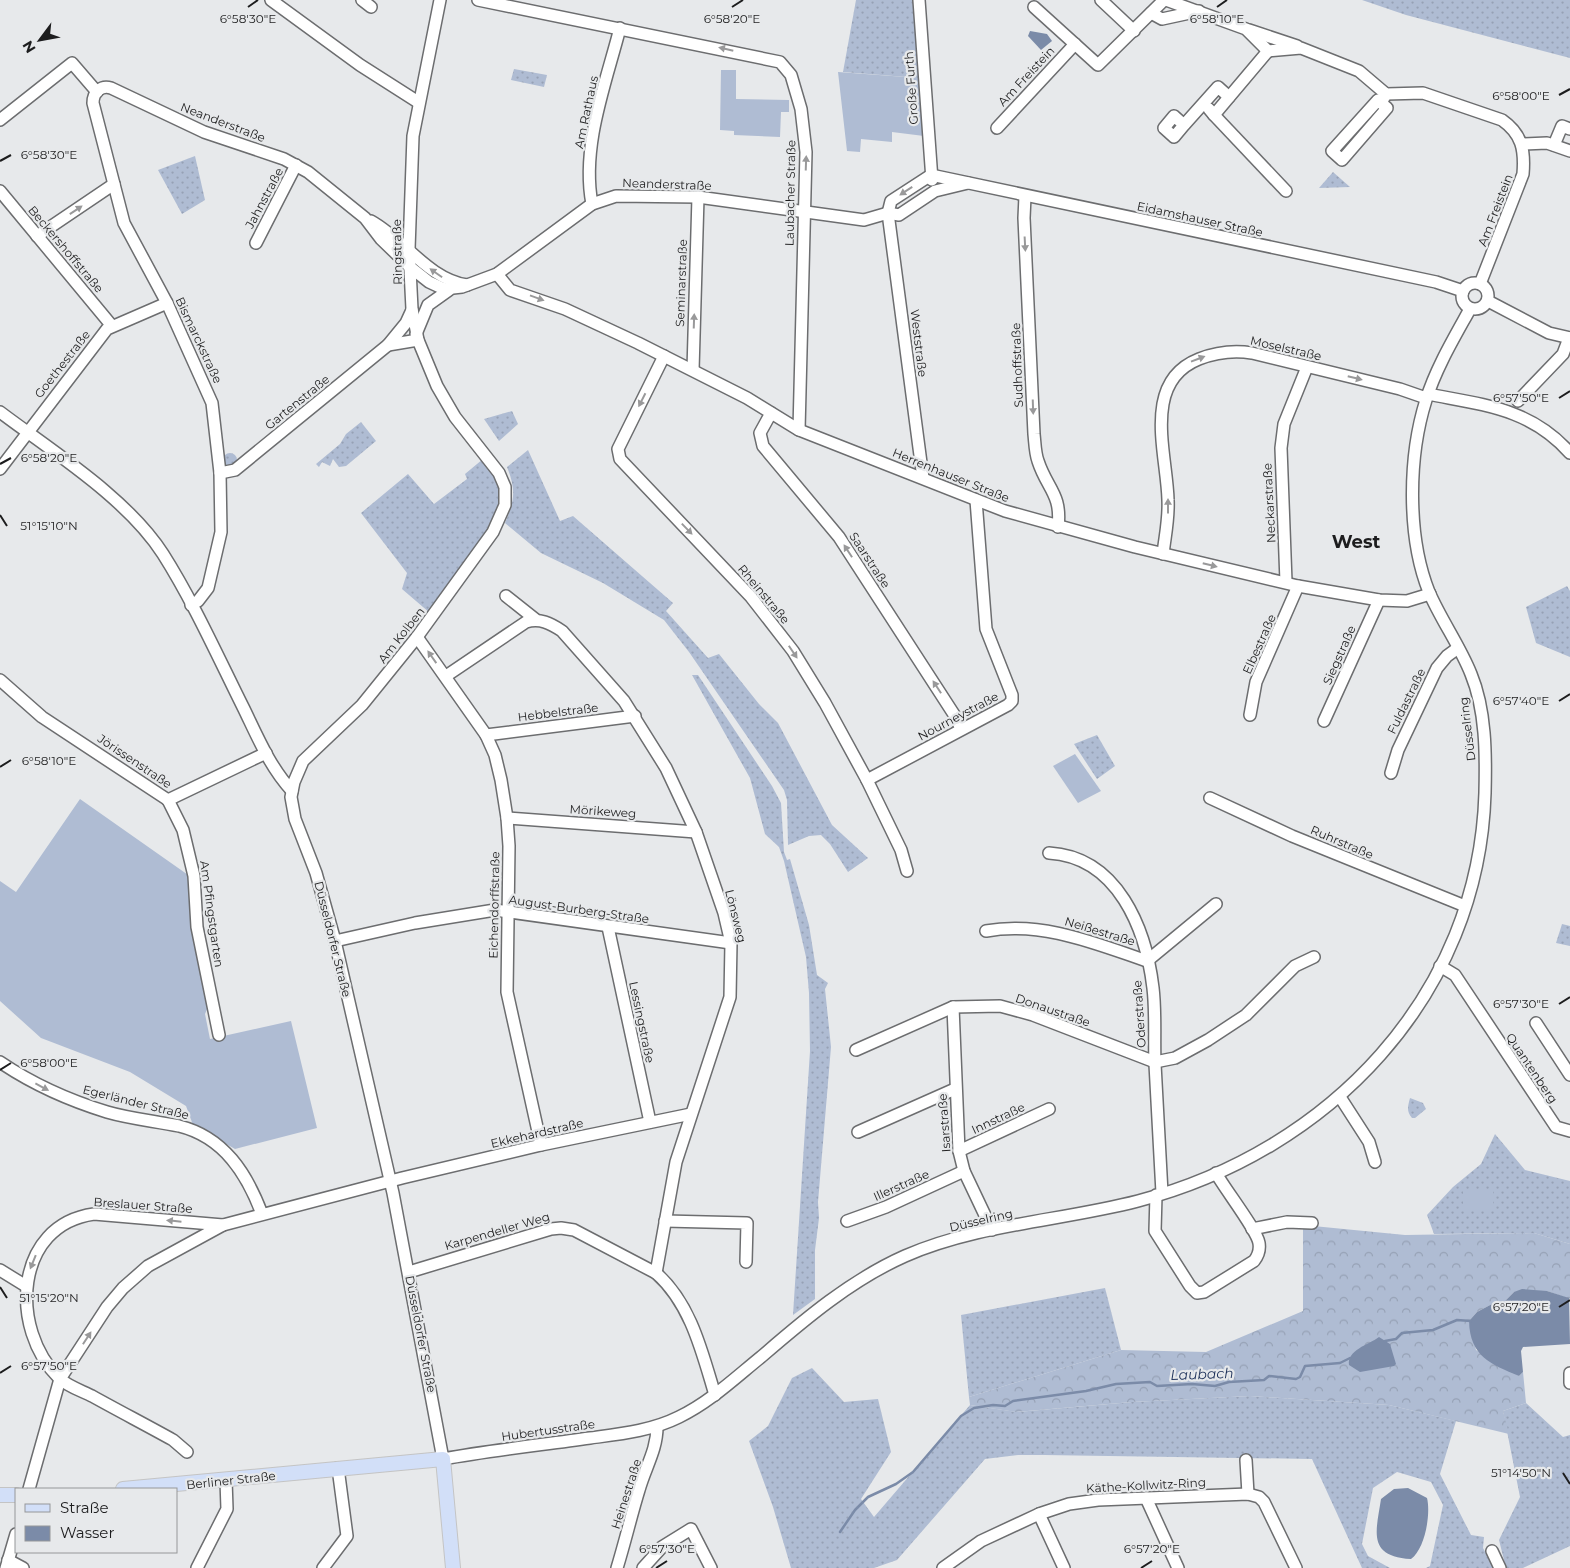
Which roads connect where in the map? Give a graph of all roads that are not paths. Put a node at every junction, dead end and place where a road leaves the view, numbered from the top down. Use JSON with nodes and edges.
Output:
{"nodes":[{"id":1,"x":271,"y":0,"type":"edge"},
{"id":2,"x":440,"y":0,"type":"edge"},
{"id":3,"x":478,"y":0,"type":"edge"},
{"id":4,"x":919,"y":0,"type":"edge"},
{"id":5,"x":1101,"y":0,"type":"edge"},
{"id":6,"x":1165,"y":0,"type":"edge"},
{"id":7,"x":1034,"y":7,"type":"dead end"},
{"id":8,"x":1199,"y":11,"type":"junction"},
{"id":9,"x":1151,"y":13,"type":"junction"},
{"id":10,"x":620,"y":28,"type":"junction"},
{"id":11,"x":1246,"y":29,"type":"junction"},
{"id":12,"x":1134,"y":31,"type":"junction"},
{"id":13,"x":1075,"y":44,"type":"junction"},
{"id":14,"x":1301,"y":48,"type":"junction"},
{"id":15,"x":1268,"y":51,"type":"junction"},
{"id":16,"x":97,"y":92,"type":"junction"},
{"id":17,"x":1229,"y":97,"type":"junction"},
{"id":18,"x":1384,"y":98,"type":"junction"},
{"id":19,"x":418,"y":102,"type":"junction"},
{"id":20,"x":1203,"y":104,"type":"junction"},
{"id":21,"x":1214,"y":115,"type":"junction"},
{"id":22,"x":0,"y":120,"type":"edge"},
{"id":23,"x":1184,"y":125,"type":"dead end"},
{"id":24,"x":997,"y":128,"type":"dead end"},
{"id":25,"x":1570,"y":129,"type":"edge"},
{"id":26,"x":1522,"y":144,"type":"junction"},
{"id":27,"x":1554,"y":145,"type":"junction"},
{"id":28,"x":1570,"y":151,"type":"edge"},
{"id":29,"x":296,"y":165,"type":"junction"},
{"id":30,"x":931,"y":175,"type":"junction"},
{"id":31,"x":968,"y":183,"type":"junction"},
{"id":32,"x":114,"y":184,"type":"junction"},
{"id":33,"x":1286,"y":190,"type":"dead end"},
{"id":34,"x":0,"y":191,"type":"edge"},
{"id":35,"x":935,"y":191,"type":"junction"},
{"id":36,"x":1025,"y":196,"type":"junction"},
{"id":37,"x":698,"y":197,"type":"junction"},
{"id":38,"x":592,"y":204,"type":"junction"},
{"id":39,"x":804,"y":212,"type":"junction"},
{"id":40,"x":888,"y":212,"type":"junction"},
{"id":41,"x":365,"y":218,"type":"junction"},
{"id":42,"x":37,"y":236,"type":"junction"},
{"id":43,"x":256,"y":243,"type":"dead end"},
{"id":44,"x":409,"y":249,"type":"junction"},
{"id":45,"x":410,"y":267,"type":"junction"},
{"id":46,"x":497,"y":274,"type":"junction"},
{"id":47,"x":1480,"y":284,"type":"junction"},
{"id":48,"x":469,"y":285,"type":"junction"},
{"id":49,"x":449,"y":290,"type":"junction"},
{"id":50,"x":1463,"y":291,"type":"junction"},
{"id":51,"x":1488,"y":301,"type":"junction"},
{"id":52,"x":166,"y":303,"type":"junction"},
{"id":53,"x":412,"y":309,"type":"junction"},
{"id":54,"x":1470,"y":309,"type":"junction"},
{"id":55,"x":112,"y":326,"type":"junction"},
{"id":56,"x":417,"y":337,"type":"junction"},
{"id":57,"x":1570,"y":338,"type":"edge"},
{"id":58,"x":388,"y":345,"type":"junction"},
{"id":59,"x":664,"y":356,"type":"junction"},
{"id":60,"x":1307,"y":367,"type":"junction"},
{"id":61,"x":693,"y":370,"type":"junction"},
{"id":62,"x":1427,"y":396,"type":"junction"},
{"id":63,"x":1518,"y":401,"type":"dead end"},
{"id":64,"x":0,"y":412,"type":"edge"},
{"id":65,"x":771,"y":413,"type":"junction"},
{"id":66,"x":798,"y":430,"type":"junction"},
{"id":67,"x":27,"y":432,"type":"junction"},
{"id":68,"x":1570,"y":453,"type":"edge"},
{"id":69,"x":0,"y":469,"type":"edge"},
{"id":70,"x":220,"y":473,"type":"junction"},
{"id":71,"x":923,"y":478,"type":"junction"},
{"id":72,"x":503,"y":481,"type":"joint"},
{"id":73,"x":976,"y":500,"type":"junction"},
{"id":74,"x":1058,"y":527,"type":"junction"},
{"id":75,"x":1163,"y":554,"type":"junction"},
{"id":76,"x":1292,"y":584,"type":"junction"},
{"id":77,"x":1430,"y":594,"type":"junction"},
{"id":78,"x":506,"y":596,"type":"dead end"},
{"id":79,"x":1379,"y":600,"type":"junction"},
{"id":80,"x":191,"y":605,"type":"junction"},
{"id":81,"x":535,"y":620,"type":"junction"},
{"id":82,"x":417,"y":637,"type":"junction"},
{"id":83,"x":1458,"y":648,"type":"junction"},
{"id":84,"x":446,"y":676,"type":"junction"},
{"id":85,"x":0,"y":680,"type":"edge"},
{"id":86,"x":1250,"y":715,"type":"dead end"},
{"id":87,"x":635,"y":716,"type":"junction"},
{"id":88,"x":1324,"y":721,"type":"dead end"},
{"id":89,"x":961,"y":729,"type":"junction"},
{"id":90,"x":486,"y":735,"type":"junction"},
{"id":91,"x":266,"y":753,"type":"junction"},
{"id":92,"x":1391,"y":773,"type":"dead end"},
{"id":93,"x":867,"y":780,"type":"junction"},
{"id":94,"x":292,"y":791,"type":"junction"},
{"id":95,"x":1210,"y":798,"type":"dead end"},
{"id":96,"x":168,"y":800,"type":"junction"},
{"id":97,"x":507,"y":818,"type":"junction"},
{"id":98,"x":696,"y":832,"type":"junction"},
{"id":99,"x":1049,"y":853,"type":"dead end"},
{"id":100,"x":907,"y":871,"type":"dead end"},
{"id":101,"x":1216,"y":904,"type":"dead end"},
{"id":102,"x":1465,"y":906,"type":"junction"},
{"id":103,"x":509,"y":912,"type":"junction"},
{"id":104,"x":608,"y":928,"type":"junction"},
{"id":105,"x":986,"y":931,"type":"dead end"},
{"id":106,"x":335,"y":941,"type":"junction"},
{"id":107,"x":731,"y":944,"type":"junction"},
{"id":108,"x":1314,"y":957,"type":"dead end"},
{"id":109,"x":1147,"y":961,"type":"junction"},
{"id":110,"x":1440,"y":966,"type":"junction"},
{"id":111,"x":953,"y":1007,"type":"junction"},
{"id":112,"x":1536,"y":1023,"type":"dead end"},
{"id":113,"x":219,"y":1035,"type":"dead end"},
{"id":114,"x":856,"y":1050,"type":"dead end"},
{"id":115,"x":0,"y":1062,"type":"edge"},
{"id":116,"x":1155,"y":1062,"type":"junction"},
{"id":117,"x":1570,"y":1075,"type":"edge"},
{"id":118,"x":955,"y":1089,"type":"junction"},
{"id":119,"x":1340,"y":1097,"type":"junction"},
{"id":120,"x":1049,"y":1109,"type":"dead end"},
{"id":121,"x":691,"y":1114,"type":"junction"},
{"id":122,"x":650,"y":1122,"type":"junction"},
{"id":123,"x":1570,"y":1131,"type":"edge"},
{"id":124,"x":858,"y":1132,"type":"dead end"},
{"id":125,"x":541,"y":1145,"type":"junction"},
{"id":126,"x":959,"y":1151,"type":"junction"},
{"id":127,"x":1375,"y":1162,"type":"dead end"},
{"id":128,"x":964,"y":1172,"type":"junction"},
{"id":129,"x":1216,"y":1173,"type":"junction"},
{"id":130,"x":390,"y":1181,"type":"junction"},
{"id":131,"x":1159,"y":1194,"type":"junction"},
{"id":132,"x":262,"y":1214,"type":"junction"},
{"id":133,"x":847,"y":1221,"type":"dead end"},
{"id":134,"x":666,"y":1222,"type":"junction"},
{"id":135,"x":1312,"y":1223,"type":"dead end"},
{"id":136,"x":223,"y":1226,"type":"junction"},
{"id":137,"x":1252,"y":1229,"type":"junction"},
{"id":138,"x":992,"y":1230,"type":"junction"},
{"id":139,"x":746,"y":1262,"type":"dead end"},
{"id":140,"x":0,"y":1270,"type":"edge"},
{"id":141,"x":409,"y":1272,"type":"junction"},
{"id":142,"x":656,"y":1274,"type":"junction"},
{"id":143,"x":26,"y":1286,"type":"junction"},
{"id":144,"x":1570,"y":1373,"type":"edge"},
{"id":145,"x":60,"y":1379,"type":"junction"},
{"id":146,"x":1570,"y":1383,"type":"edge"},
{"id":147,"x":715,"y":1395,"type":"junction"},
{"id":148,"x":657,"y":1427,"type":"junction"},
{"id":149,"x":187,"y":1452,"type":"dead end"},
{"id":150,"x":443,"y":1459,"type":"junction"},
{"id":151,"x":1246,"y":1460,"type":"dead end"},
{"id":152,"x":338,"y":1468,"type":"junction"},
{"id":153,"x":226,"y":1480,"type":"junction"},
{"id":154,"x":29,"y":1488,"type":"edge"},
{"id":155,"x":134,"y":1488,"type":"edge"},
{"id":156,"x":1248,"y":1494,"type":"junction"},
{"id":157,"x":0,"y":1495,"type":"edge"},
{"id":158,"x":15,"y":1495,"type":"edge"},
{"id":159,"x":1146,"y":1498,"type":"junction"},
{"id":160,"x":1039,"y":1514,"type":"junction"},
{"id":161,"x":15,"y":1537,"type":"edge"},
{"id":162,"x":1492,"y":1551,"type":"dead end"},
{"id":163,"x":7,"y":1564,"type":"edge"},
{"id":164,"x":23,"y":1568,"type":"edge"},
{"id":165,"x":197,"y":1568,"type":"edge"},
{"id":166,"x":323,"y":1568,"type":"edge"},
{"id":167,"x":453,"y":1568,"type":"edge"},
{"id":168,"x":617,"y":1568,"type":"edge"},
{"id":169,"x":643,"y":1568,"type":"edge"},
{"id":170,"x":711,"y":1568,"type":"edge"},
{"id":171,"x":943,"y":1568,"type":"edge"},
{"id":172,"x":1064,"y":1568,"type":"edge"},
{"id":173,"x":1178,"y":1568,"type":"edge"},
{"id":174,"x":1296,"y":1568,"type":"edge"},
{"id":175,"x":1500,"y":1568,"type":"edge"}],
"edges":[{"from":1,"to":19,"type":"street"},
{"from":2,"to":19,"type":"street","name":"Ringstraße"},
{"from":3,"to":10,"type":"street","name":"Laubacher Straße"},
{"from":4,"to":30,"type":"street","name":"Große Furth"},
{"from":5,"to":12,"type":"street"},
{"from":6,"to":8,"type":"street","name":"Am Freistein"},
{"from":6,"to":9,"type":"street","name":"Am Freistein"},
{"from":7,"to":13,"type":"street","name":"Am Freistein"},
{"from":8,"to":9,"type":"street"},
{"from":8,"to":11,"type":"street","name":"Am Freistein"},
{"from":9,"to":12,"type":"street","name":"Am Freistein"},
{"from":10,"to":38,"type":"street","name":"Am Rathaus"},
{"from":39,"to":10,"type":"street","name":"Laubacher Straße","one_way":true},
{"from":11,"to":14,"type":"street","name":"Am Freistein"},
{"from":11,"to":15,"type":"street","name":"Am Freistein"},
{"from":12,"to":13,"type":"street","name":"Am Freistein"},
{"from":13,"to":24,"type":"street","name":"Am Freistein"},
{"from":14,"to":15,"type":"street","name":"Am Freistein"},
{"from":14,"to":18,"type":"street","name":"Am Freistein"},
{"from":15,"to":17,"type":"street"},
{"from":16,"to":22,"type":"street"},
{"from":16,"to":29,"type":"street","name":"Neanderstraße"},
{"from":16,"to":32,"type":"street","name":"Bismarckstraße"},
{"from":17,"to":20,"type":"street"},
{"from":17,"to":21,"type":"street"},
{"from":18,"to":18,"type":"street"},
{"from":18,"to":26,"type":"street"},
{"from":19,"to":44,"type":"street","name":"Ringstraße"},
{"from":20,"to":21,"type":"street"},
{"from":20,"to":23,"type":"street"},
{"from":21,"to":33,"type":"street"},
{"from":25,"to":27,"type":"street"},
{"from":26,"to":27,"type":"street"},
{"from":26,"to":47,"type":"street","name":"Am Freistein"},
{"from":27,"to":28,"type":"street"},
{"from":29,"to":41,"type":"street","name":"Neanderstraße"},
{"from":29,"to":43,"type":"street","name":"Jahnstraße"},
{"from":30,"to":31,"type":"street","name":"Eidamshauser Straße"},
{"from":30,"to":35,"type":"street","name":"Große Furth"},
{"from":30,"to":40,"type":"street","one_way":true},
{"from":31,"to":35,"type":"street","name":"Neanderstraße"},
{"from":31,"to":36,"type":"street","name":"Eidamshauser Straße"},
{"from":42,"to":32,"type":"street","one_way":true},
{"from":32,"to":52,"type":"street","name":"Bismarckstraße"},
{"from":34,"to":42,"type":"street","name":"Beckershoffstraße"},
{"from":35,"to":40,"type":"street","name":"Neanderstraße"},
{"from":36,"to":50,"type":"street","name":"Eidamshauser Straße"},
{"from":36,"to":74,"type":"street","name":"Sudhoffstraße","one_way":true},
{"from":37,"to":38,"type":"street","name":"Neanderstraße"},
{"from":37,"to":39,"type":"street","name":"Neanderstraße"},
{"from":61,"to":37,"type":"street","name":"Seminarstraße","one_way":true},
{"from":38,"to":46,"type":"street","name":"Neanderstraße"},
{"from":39,"to":40,"type":"street","name":"Neanderstraße"},
{"from":39,"to":66,"type":"street","name":"Laubacher Straße"},
{"from":40,"to":71,"type":"street","name":"Weststraße"},
{"from":41,"to":44,"type":"street","name":"Neanderstraße"},
{"from":41,"to":45,"type":"street","name":"Neanderstraße"},
{"from":42,"to":55,"type":"street","name":"Beckershoffstraße"},
{"from":44,"to":45,"type":"street","name":"Ringstraße"},
{"from":48,"to":44,"type":"street","name":"Neanderstraße","one_way":true},
{"from":45,"to":49,"type":"street","name":"Neanderstraße"},
{"from":45,"to":53,"type":"street","name":"Ringstraße"},
{"from":46,"to":48,"type":"street","name":"Neanderstraße"},
{"from":46,"to":59,"type":"street","name":"Herrenhauser Straße","one_way":true},
{"from":47,"to":50,"type":"street"},
{"from":47,"to":51,"type":"street"},
{"from":48,"to":49,"type":"street","name":"Neanderstraße"},
{"from":49,"to":56,"type":"street"},
{"from":50,"to":54,"type":"street"},
{"from":51,"to":54,"type":"street"},
{"from":51,"to":57,"type":"street"},
{"from":52,"to":55,"type":"street","name":"Goethestraße"},
{"from":52,"to":70,"type":"street","name":"Bismarckstraße"},
{"from":53,"to":56,"type":"street","name":"Ringstraße"},
{"from":53,"to":58,"type":"street","name":"Gartenstraße"},
{"from":54,"to":62,"type":"street","name":"Düsselring"},
{"from":55,"to":67,"type":"street","name":"Goethestraße"},
{"from":56,"to":58,"type":"street","name":"Gartenstraße"},
{"from":56,"to":72,"type":"street","name":"Ringstraße"},
{"from":57,"to":63,"type":"street"},
{"from":58,"to":70,"type":"street","name":"Gartenstraße"},
{"from":59,"to":61,"type":"street","name":"Herrenhauser Straße"},
{"from":59,"to":93,"type":"street","name":"Rheinstraße","one_way":true},
{"from":60,"to":62,"type":"street","name":"Moselstraße","one_way":true},
{"from":75,"to":60,"type":"street","name":"Moselstraße","one_way":true},
{"from":60,"to":76,"type":"street","name":"Neckarstraße"},
{"from":61,"to":65,"type":"street","name":"Herrenhauser Straße"},
{"from":62,"to":68,"type":"street","name":"Moselstraße"},
{"from":62,"to":77,"type":"street","name":"Düsselring"},
{"from":64,"to":67,"type":"street"},
{"from":65,"to":66,"type":"street","name":"Herrenhauser Straße"},
{"from":89,"to":65,"type":"street","name":"Saarstraße","one_way":true},
{"from":66,"to":71,"type":"street","name":"Herrenhauser Straße"},
{"from":67,"to":69,"type":"street","name":"Goethestraße"},
{"from":67,"to":80,"type":"street"},
{"from":70,"to":80,"type":"street","name":"Bismarckstraße"},
{"from":71,"to":73,"type":"street","name":"Herrenhauser Straße"},
{"from":72,"to":82,"type":"street","name":"Am Kolben"},
{"from":73,"to":74,"type":"street","name":"Herrenhauser Straße"},
{"from":73,"to":89,"type":"street","name":"Nourneystraße"},
{"from":74,"to":75,"type":"street","name":"Herrenhauser Straße"},
{"from":75,"to":76,"type":"street","name":"Herrenhauser Straße","one_way":true},
{"from":76,"to":79,"type":"street","name":"Herrenhauser Straße"},
{"from":76,"to":86,"type":"street","name":"Elbestraße"},
{"from":77,"to":79,"type":"street","name":"Herrenhauser Straße"},
{"from":77,"to":83,"type":"street","name":"Düsselring"},
{"from":78,"to":81,"type":"street","name":"Lönsweg"},
{"from":79,"to":88,"type":"street","name":"Siegstraße"},
{"from":80,"to":91,"type":"street"},
{"from":81,"to":84,"type":"street"},
{"from":81,"to":87,"type":"street","name":"Lönsweg"},
{"from":84,"to":82,"type":"street","one_way":true},
{"from":82,"to":94,"type":"street","name":"Am Kolben"},
{"from":83,"to":92,"type":"street","name":"Fuldastraße"},
{"from":83,"to":102,"type":"street","name":"Düsselring"},
{"from":84,"to":90,"type":"street","name":"Eichendorffstraße"},
{"from":85,"to":96,"type":"street","name":"Jörissenstraße"},
{"from":87,"to":90,"type":"street","name":"Hebbelstraße"},
{"from":87,"to":98,"type":"street","name":"Lönsweg"},
{"from":89,"to":93,"type":"street","name":"Nourneystraße"},
{"from":90,"to":97,"type":"street","name":"Eichendorffstraße"},
{"from":91,"to":94,"type":"street"},
{"from":91,"to":96,"type":"street","name":"Jörissenstraße"},
{"from":93,"to":100,"type":"street","name":"Rheinstraße"},
{"from":94,"to":106,"type":"street","name":"Düsseldorfer Straße"},
{"from":95,"to":102,"type":"street","name":"Ruhrstraße"},
{"from":96,"to":113,"type":"street","name":"Am Pfingstgarten"},
{"from":97,"to":98,"type":"street","name":"Mörikeweg"},
{"from":97,"to":103,"type":"street","name":"Eichendorffstraße"},
{"from":98,"to":107,"type":"street","name":"Lönsweg"},
{"from":99,"to":109,"type":"street","name":"Oderstraße"},
{"from":101,"to":109,"type":"street"},
{"from":102,"to":110,"type":"street","name":"Düsselring"},
{"from":103,"to":104,"type":"street","name":"August-Burberg-Straße"},
{"from":103,"to":106,"type":"street","name":"August-Burberg-Straße"},
{"from":103,"to":125,"type":"street","name":"Eichendorffstraße"},
{"from":104,"to":107,"type":"street","name":"August-Burberg-Straße"},
{"from":104,"to":122,"type":"street","name":"Lessingstraße"},
{"from":105,"to":109,"type":"street","name":"Neißestraße"},
{"from":106,"to":130,"type":"street","name":"Düsseldorfer Straße"},
{"from":107,"to":121,"type":"street","name":"Lönsweg"},
{"from":108,"to":116,"type":"street"},
{"from":109,"to":116,"type":"street","name":"Oderstraße"},
{"from":110,"to":119,"type":"street","name":"Düsselring"},
{"from":110,"to":123,"type":"street","name":"Quantenberg"},
{"from":111,"to":114,"type":"street","name":"Donaustraße"},
{"from":111,"to":116,"type":"street","name":"Donaustraße"},
{"from":111,"to":118,"type":"street","name":"Isarstraße"},
{"from":112,"to":117,"type":"street"},
{"from":115,"to":132,"type":"street","name":"Egerländer Straße","one_way":true},
{"from":116,"to":131,"type":"street","name":"Oderstraße"},
{"from":118,"to":124,"type":"street"},
{"from":118,"to":126,"type":"street","name":"Isarstraße"},
{"from":119,"to":127,"type":"street"},
{"from":119,"to":129,"type":"street","name":"Düsselring"},
{"from":120,"to":126,"type":"street","name":"Innstraße"},
{"from":121,"to":122,"type":"street","name":"Ekkehardstraße"},
{"from":121,"to":134,"type":"street","name":"Lönsweg"},
{"from":122,"to":125,"type":"street","name":"Ekkehardstraße"},
{"from":125,"to":130,"type":"street","name":"Ekkehardstraße"},
{"from":126,"to":128,"type":"street","name":"Isarstraße"},
{"from":128,"to":133,"type":"street","name":"Illerstraße"},
{"from":128,"to":138,"type":"street","name":"Isarstraße"},
{"from":129,"to":131,"type":"street","name":"Düsselring"},
{"from":129,"to":137,"type":"street"},
{"from":130,"to":132,"type":"street","name":"Breslauer Straße"},
{"from":130,"to":141,"type":"street","name":"Düsseldorfer Straße"},
{"from":131,"to":137,"type":"street"},
{"from":131,"to":138,"type":"street","name":"Düsselring"},
{"from":132,"to":136,"type":"street","name":"Breslauer Straße"},
{"from":134,"to":139,"type":"street"},
{"from":134,"to":142,"type":"street","name":"Lönsweg"},
{"from":135,"to":137,"type":"street"},
{"from":136,"to":143,"type":"street","name":"Breslauer Straße","one_way":true},
{"from":145,"to":136,"type":"street","one_way":true},
{"from":138,"to":147,"type":"street","name":"Düsselring"},
{"from":140,"to":143,"type":"street"},
{"from":141,"to":142,"type":"street","name":"Karpendeller Weg"},
{"from":141,"to":150,"type":"street","name":"Düsseldorfer Straße"},
{"from":142,"to":147,"type":"street","name":"Karpendeller Weg"},
{"from":143,"to":145,"type":"street","name":"Breslauer Straße"},
{"from":144,"to":146,"type":"street"},
{"from":145,"to":149,"type":"street","name":"Breslauer Straße"},
{"from":145,"to":154,"type":"street"},
{"from":147,"to":148,"type":"street","name":"Düsselring"},
{"from":148,"to":150,"type":"street","name":"Hubertusstraße"},
{"from":148,"to":168,"type":"street","name":"Heinestraße"},
{"from":150,"to":152,"type":"main road","name":"Berliner Straße"},
{"from":150,"to":167,"type":"main road","name":"Düsseldorfer Straße"},
{"from":151,"to":156,"type":"street"},
{"from":152,"to":153,"type":"main road","name":"Berliner Straße"},
{"from":152,"to":166,"type":"street"},
{"from":153,"to":155,"type":"main road","name":"Berliner Straße"},
{"from":153,"to":165,"type":"street"},
{"from":156,"to":159,"type":"street","name":"Käthe-Kollwitz-Ring"},
{"from":156,"to":174,"type":"street"},
{"from":157,"to":158,"type":"main road"},
{"from":159,"to":160,"type":"street","name":"Käthe-Kollwitz-Ring"},
{"from":159,"to":173,"type":"street"},
{"from":160,"to":171,"type":"street","name":"Käthe-Kollwitz-Ring"},
{"from":160,"to":172,"type":"street"},
{"from":161,"to":163,"type":"street"},
{"from":162,"to":175,"type":"street"},
{"from":163,"to":164,"type":"street"},
{"from":169,"to":170,"type":"street"}]}
